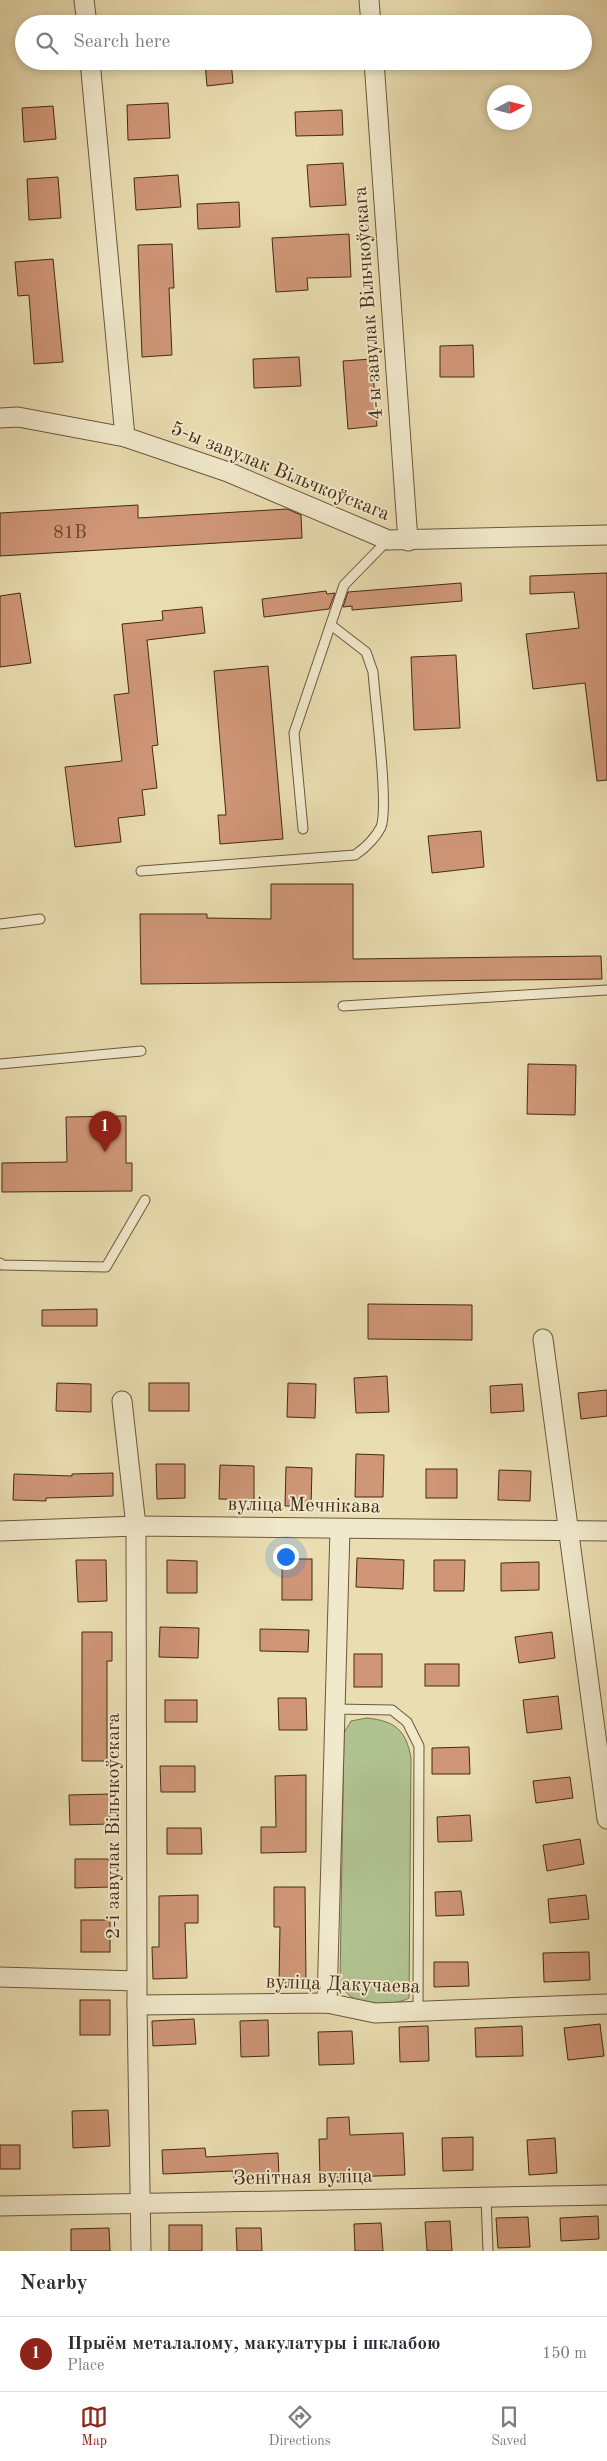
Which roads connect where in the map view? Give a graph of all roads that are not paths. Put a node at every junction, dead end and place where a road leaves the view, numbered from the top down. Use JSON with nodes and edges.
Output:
{"nodes":[{"id":1,"x":84,"y":0,"type":"edge"},
{"id":2,"x":369,"y":0,"type":"edge"},
{"id":3,"x":86,"y":15,"type":"edge"},
{"id":4,"x":370,"y":15,"type":"edge"},
{"id":5,"x":91,"y":70,"type":"edge"},
{"id":6,"x":375,"y":70,"type":"edge"},
{"id":7,"x":0,"y":418,"type":"edge"},
{"id":8,"x":125,"y":437,"type":"junction"},
{"id":9,"x":607,"y":535,"type":"edge"},
{"id":10,"x":388,"y":540,"type":"junction"},
{"id":11,"x":408,"y":541,"type":"junction"},
{"id":12,"x":331,"y":625,"type":"junction"},
{"id":13,"x":303,"y":829,"type":"dead end"},
{"id":14,"x":141,"y":871,"type":"dead end"},
{"id":15,"x":40,"y":920,"type":"dead end"},
{"id":16,"x":0,"y":924,"type":"edge"},
{"id":17,"x":607,"y":990,"type":"edge"},
{"id":18,"x":343,"y":1006,"type":"dead end"},
{"id":19,"x":140,"y":1051,"type":"dead end"},
{"id":20,"x":0,"y":1064,"type":"edge"},
{"id":21,"x":145,"y":1200,"type":"dead end"},
{"id":22,"x":0,"y":1263,"type":"edge"},
{"id":23,"x":543,"y":1339,"type":"dead end"},
{"id":24,"x":122,"y":1401,"type":"dead end"},
{"id":25,"x":136,"y":1526,"type":"junction"},
{"id":26,"x":340,"y":1529,"type":"junction"},
{"id":27,"x":567,"y":1530,"type":"junction"},
{"id":28,"x":607,"y":1531,"type":"edge"},
{"id":29,"x":0,"y":1532,"type":"edge"},
{"id":30,"x":335,"y":1709,"type":"junction"},
{"id":31,"x":607,"y":1819,"type":"edge"},
{"id":32,"x":0,"y":1977,"type":"edge"},
{"id":33,"x":137,"y":1981,"type":"junction"},
{"id":34,"x":327,"y":2003,"type":"junction"},
{"id":35,"x":607,"y":2004,"type":"edge"},
{"id":36,"x":137,"y":2005,"type":"junction"},
{"id":37,"x":418,"y":2011,"type":"junction"},
{"id":38,"x":607,"y":2195,"type":"edge"},
{"id":39,"x":486,"y":2197,"type":"junction"},
{"id":40,"x":141,"y":2205,"type":"junction"},
{"id":41,"x":0,"y":2206,"type":"edge"},
{"id":42,"x":142,"y":2251,"type":"edge"},
{"id":43,"x":488,"y":2251,"type":"edge"}],
"edges":[{"from":1,"to":3,"type":"street"},
{"from":2,"to":4,"type":"street"},
{"from":5,"to":8,"type":"street"},
{"from":6,"to":11,"type":"street","name":"4-ы завулак Вільчкоўскага"},
{"from":7,"to":8,"type":"street","name":"5-ы завулак Вільчкоўскага"},
{"from":8,"to":10,"type":"street","name":"5-ы завулак Вільчкоўскага"},
{"from":9,"to":11,"type":"street","name":"5-ы завулак Вільчкоўскага"},
{"from":10,"to":11,"type":"street","name":"5-ы завулак Вільчкоўскага"},
{"from":10,"to":12,"type":"lane"},
{"from":12,"to":13,"type":"lane"},
{"from":12,"to":14,"type":"lane"},
{"from":15,"to":16,"type":"lane"},
{"from":17,"to":18,"type":"lane"},
{"from":19,"to":20,"type":"lane"},
{"from":21,"to":22,"type":"lane"},
{"from":23,"to":27,"type":"street"},
{"from":24,"to":25,"type":"street","name":"2-і завулак Вільчкоўскага"},
{"from":25,"to":26,"type":"street","name":"вуліца Мечнікава"},
{"from":25,"to":29,"type":"street","name":"вуліца Мечнікава"},
{"from":25,"to":33,"type":"street","name":"2-і завулак Вільчкоўскага"},
{"from":26,"to":27,"type":"street","name":"вуліца Мечнікава"},
{"from":26,"to":30,"type":"street"},
{"from":27,"to":28,"type":"street","name":"вуліца Мечнікава"},
{"from":27,"to":31,"type":"street"},
{"from":30,"to":34,"type":"street"},
{"from":30,"to":37,"type":"lane"},
{"from":32,"to":33,"type":"street"},
{"from":33,"to":36,"type":"street","name":"2-і завулак Вільчкоўскага"},
{"from":34,"to":36,"type":"street","name":"вуліца Дакучаева"},
{"from":34,"to":37,"type":"street","name":"вуліца Дакучаева"},
{"from":35,"to":37,"type":"street","name":"вуліца Дакучаева"},
{"from":36,"to":40,"type":"street","name":"2-і завулак Вільчкоўскага"},
{"from":38,"to":39,"type":"street","name":"Зенітная вуліца"},
{"from":39,"to":40,"type":"street","name":"Зенітная вуліца"},
{"from":39,"to":43,"type":"lane"},
{"from":40,"to":41,"type":"street","name":"Зенітная вуліца"},
{"from":40,"to":42,"type":"street","name":"2-і завулак Вільчкоўскага"}]}
